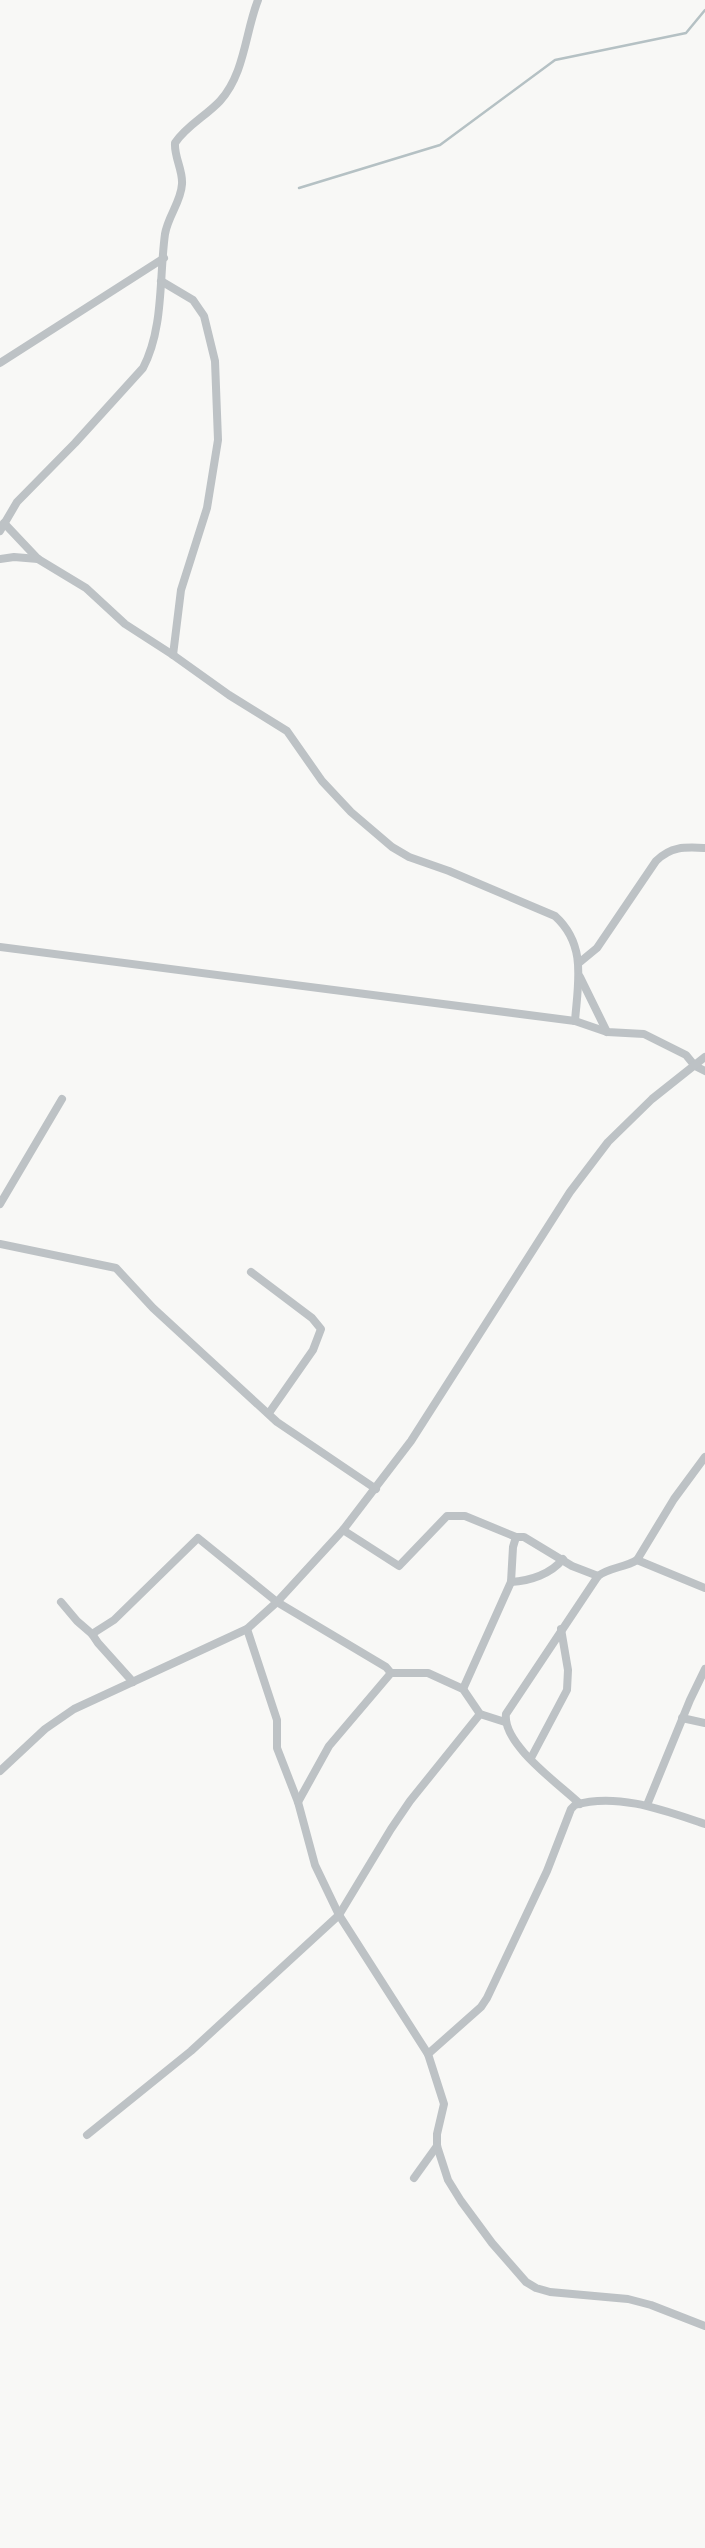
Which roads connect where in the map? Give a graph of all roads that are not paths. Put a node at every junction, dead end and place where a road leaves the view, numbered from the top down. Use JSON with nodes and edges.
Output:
{"nodes":[{"id":1,"x":258,"y":0,"type":"edge"},
{"id":2,"x":164,"y":258,"type":"junction"},
{"id":3,"x":161,"y":280,"type":"junction"},
{"id":4,"x":0,"y":363,"type":"edge"},
{"id":5,"x":4,"y":523,"type":"junction"},
{"id":6,"x":0,"y":531,"type":"edge"},
{"id":7,"x":38,"y":559,"type":"junction"},
{"id":8,"x":0,"y":560,"type":"edge"},
{"id":9,"x":173,"y":654,"type":"junction"},
{"id":10,"x":705,"y":848,"type":"edge"},
{"id":11,"x":0,"y":948,"type":"edge"},
{"id":12,"x":580,"y":962,"type":"junction"},
{"id":13,"x":579,"y":975,"type":"junction"},
{"id":14,"x":575,"y":1021,"type":"junction"},
{"id":15,"x":607,"y":1032,"type":"junction"},
{"id":16,"x":705,"y":1057,"type":"edge"},
{"id":17,"x":695,"y":1066,"type":"junction"},
{"id":18,"x":705,"y":1071,"type":"edge"},
{"id":19,"x":62,"y":1099,"type":"dead end"},
{"id":20,"x":0,"y":1204,"type":"edge"},
{"id":21,"x":0,"y":1244,"type":"edge"},
{"id":22,"x":251,"y":1272,"type":"dead end"},
{"id":23,"x":269,"y":1413,"type":"junction"},
{"id":24,"x":705,"y":1457,"type":"edge"},
{"id":25,"x":376,"y":1489,"type":"junction"},
{"id":26,"x":343,"y":1530,"type":"junction"},
{"id":27,"x":516,"y":1537,"type":"junction"},
{"id":28,"x":563,"y":1559,"type":"junction"},
{"id":29,"x":637,"y":1560,"type":"junction"},
{"id":30,"x":598,"y":1576,"type":"junction"},
{"id":31,"x":511,"y":1582,"type":"junction"},
{"id":32,"x":705,"y":1588,"type":"edge"},
{"id":33,"x":61,"y":1602,"type":"dead end"},
{"id":34,"x":277,"y":1602,"type":"junction"},
{"id":35,"x":247,"y":1628,"type":"junction"},
{"id":36,"x":561,"y":1630,"type":"junction"},
{"id":37,"x":92,"y":1634,"type":"junction"},
{"id":38,"x":705,"y":1669,"type":"edge"},
{"id":39,"x":391,"y":1673,"type":"junction"},
{"id":40,"x":133,"y":1682,"type":"junction"},
{"id":41,"x":463,"y":1689,"type":"junction"},
{"id":42,"x":480,"y":1714,"type":"junction"},
{"id":43,"x":682,"y":1718,"type":"junction"},
{"id":44,"x":505,"y":1722,"type":"junction"},
{"id":45,"x":705,"y":1723,"type":"edge"},
{"id":46,"x":531,"y":1758,"type":"junction"},
{"id":47,"x":0,"y":1771,"type":"edge"},
{"id":48,"x":298,"y":1802,"type":"junction"},
{"id":49,"x":580,"y":1804,"type":"junction"},
{"id":50,"x":647,"y":1804,"type":"junction"},
{"id":51,"x":705,"y":1824,"type":"edge"},
{"id":52,"x":339,"y":1915,"type":"junction"},
{"id":53,"x":428,"y":2054,"type":"junction"},
{"id":54,"x":87,"y":2135,"type":"dead end"},
{"id":55,"x":437,"y":2146,"type":"junction"},
{"id":56,"x":414,"y":2178,"type":"dead end"},
{"id":57,"x":705,"y":2326,"type":"edge"}],
"edges":[{"from":1,"to":2,"type":"street"},
{"from":2,"to":3,"type":"street"},
{"from":2,"to":4,"type":"street"},
{"from":3,"to":5,"type":"street"},
{"from":3,"to":9,"type":"street"},
{"from":5,"to":6,"type":"street"},
{"from":5,"to":7,"type":"street"},
{"from":7,"to":8,"type":"street"},
{"from":7,"to":9,"type":"street"},
{"from":9,"to":12,"type":"street"},
{"from":10,"to":12,"type":"street"},
{"from":11,"to":14,"type":"street"},
{"from":12,"to":13,"type":"street"},
{"from":13,"to":14,"type":"street"},
{"from":13,"to":15,"type":"street"},
{"from":14,"to":15,"type":"street"},
{"from":15,"to":17,"type":"street"},
{"from":16,"to":17,"type":"street"},
{"from":17,"to":18,"type":"street"},
{"from":17,"to":25,"type":"street"},
{"from":19,"to":20,"type":"street"},
{"from":21,"to":23,"type":"street"},
{"from":22,"to":23,"type":"street"},
{"from":23,"to":25,"type":"street"},
{"from":24,"to":29,"type":"street"},
{"from":25,"to":26,"type":"street"},
{"from":26,"to":27,"type":"street"},
{"from":26,"to":34,"type":"street"},
{"from":27,"to":28,"type":"street"},
{"from":27,"to":31,"type":"street"},
{"from":28,"to":30,"type":"street"},
{"from":28,"to":31,"type":"street"},
{"from":29,"to":30,"type":"street"},
{"from":29,"to":32,"type":"street"},
{"from":30,"to":36,"type":"street"},
{"from":31,"to":41,"type":"street"},
{"from":33,"to":37,"type":"street"},
{"from":34,"to":35,"type":"street"},
{"from":34,"to":37,"type":"street"},
{"from":34,"to":39,"type":"street"},
{"from":35,"to":40,"type":"street"},
{"from":35,"to":48,"type":"street"},
{"from":36,"to":44,"type":"street"},
{"from":36,"to":46,"type":"street"},
{"from":37,"to":40,"type":"street"},
{"from":38,"to":43,"type":"street"},
{"from":39,"to":41,"type":"street"},
{"from":39,"to":48,"type":"street"},
{"from":40,"to":47,"type":"street"},
{"from":41,"to":42,"type":"street"},
{"from":42,"to":44,"type":"street"},
{"from":42,"to":52,"type":"street"},
{"from":43,"to":45,"type":"street"},
{"from":43,"to":50,"type":"street"},
{"from":44,"to":46,"type":"street"},
{"from":46,"to":49,"type":"street"},
{"from":48,"to":52,"type":"street"},
{"from":49,"to":50,"type":"street"},
{"from":49,"to":53,"type":"street"},
{"from":50,"to":51,"type":"street"},
{"from":52,"to":53,"type":"street"},
{"from":52,"to":54,"type":"street"},
{"from":53,"to":55,"type":"street"},
{"from":55,"to":56,"type":"street"},
{"from":55,"to":57,"type":"street"}]}
